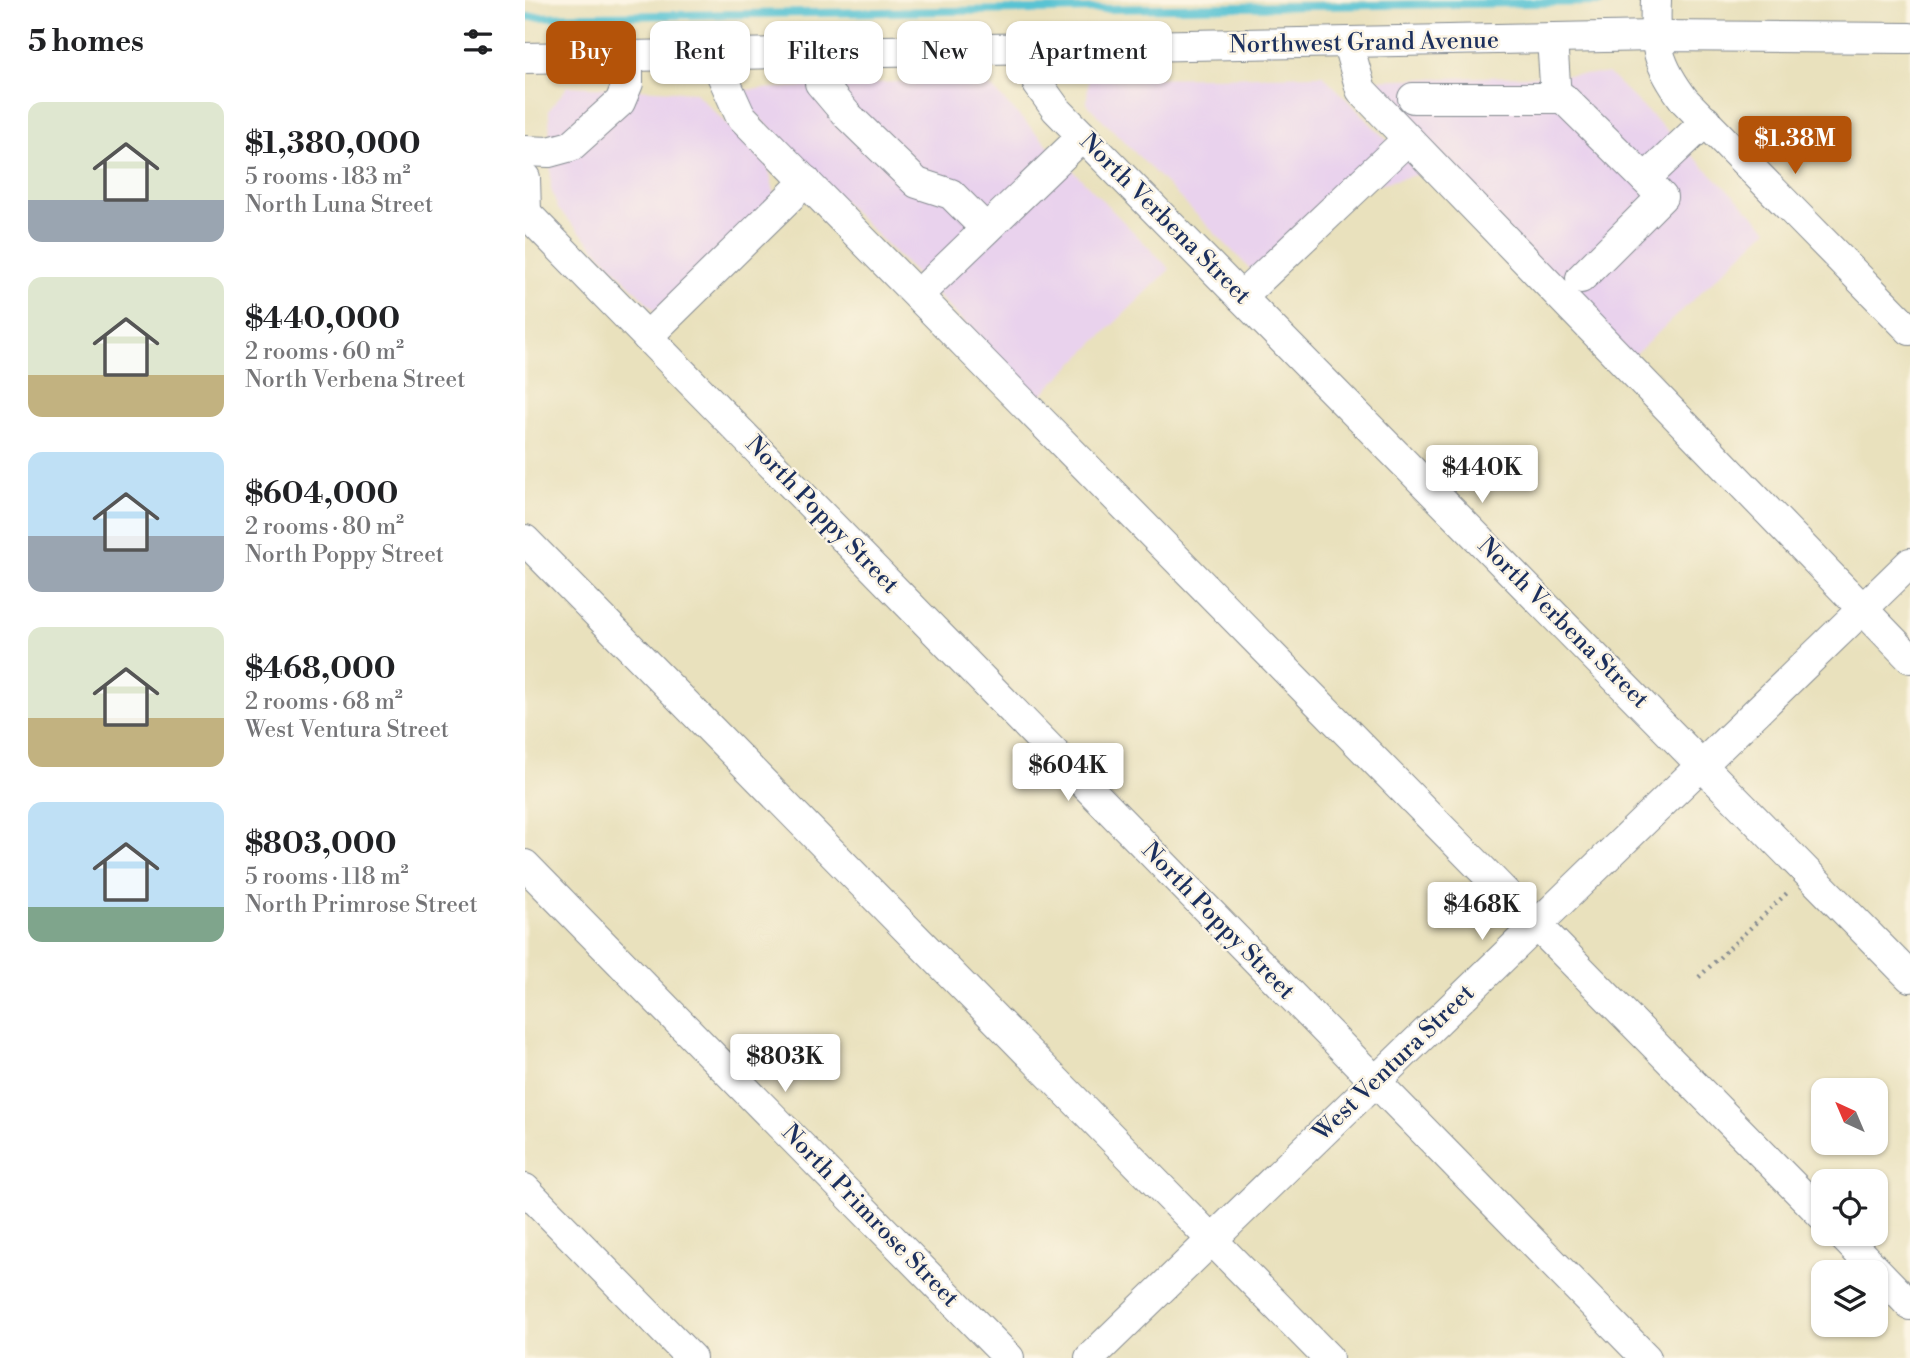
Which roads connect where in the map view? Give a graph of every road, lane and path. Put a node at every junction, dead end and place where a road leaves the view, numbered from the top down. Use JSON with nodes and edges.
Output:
{"nodes":[{"id":1,"x":1656,"y":0,"type":"edge"},
{"id":2,"x":1654,"y":36,"type":"junction"},
{"id":3,"x":1910,"y":38,"type":"edge"},
{"id":4,"x":1552,"y":39,"type":"junction"},
{"id":5,"x":1348,"y":44,"type":"junction"},
{"id":6,"x":1172,"y":47,"type":"edge"},
{"id":7,"x":1006,"y":50,"type":"edge"},
{"id":8,"x":883,"y":51,"type":"edge"},
{"id":9,"x":525,"y":58,"type":"edge"},
{"id":10,"x":546,"y":58,"type":"edge"},
{"id":11,"x":628,"y":84,"type":"edge"},
{"id":12,"x":726,"y":84,"type":"edge"},
{"id":13,"x":821,"y":84,"type":"edge"},
{"id":14,"x":1038,"y":84,"type":"edge"},
{"id":15,"x":1413,"y":98,"type":"dead end"},
{"id":16,"x":1556,"y":98,"type":"junction"},
{"id":17,"x":1706,"y":121,"type":"junction"},
{"id":18,"x":1083,"y":135,"type":"junction"},
{"id":19,"x":1408,"y":139,"type":"junction"},
{"id":20,"x":525,"y":151,"type":"edge"},
{"id":21,"x":525,"y":178,"type":"edge"},
{"id":22,"x":1645,"y":179,"type":"junction"},
{"id":23,"x":806,"y":181,"type":"junction"},
{"id":24,"x":525,"y":214,"type":"edge"},
{"id":25,"x":986,"y":229,"type":"junction"},
{"id":26,"x":1581,"y":278,"type":"dead end"},
{"id":27,"x":918,"y":295,"type":"junction"},
{"id":28,"x":1241,"y":297,"type":"junction"},
{"id":29,"x":1910,"y":330,"type":"edge"},
{"id":30,"x":647,"y":337,"type":"junction"},
{"id":31,"x":525,"y":540,"type":"edge"},
{"id":32,"x":1910,"y":563,"type":"edge"},
{"id":33,"x":1863,"y":610,"type":"junction"},
{"id":34,"x":1910,"y":658,"type":"edge"},
{"id":35,"x":1702,"y":764,"type":"junction"},
{"id":36,"x":525,"y":865,"type":"edge"},
{"id":37,"x":1789,"y":891,"type":"dead end"},
{"id":38,"x":1538,"y":924,"type":"junction"},
{"id":39,"x":1699,"y":977,"type":"dead end"},
{"id":40,"x":1910,"y":977,"type":"edge"},
{"id":41,"x":1375,"y":1081,"type":"junction"},
{"id":42,"x":525,"y":1189,"type":"edge"},
{"id":43,"x":1811,"y":1204,"type":"edge"},
{"id":44,"x":1212,"y":1239,"type":"junction"},
{"id":45,"x":1853,"y":1246,"type":"edge"},
{"id":46,"x":1910,"y":1305,"type":"edge"},
{"id":47,"x":691,"y":1358,"type":"edge"},
{"id":48,"x":1009,"y":1358,"type":"edge"},
{"id":49,"x":1090,"y":1358,"type":"edge"},
{"id":50,"x":1328,"y":1358,"type":"edge"},
{"id":51,"x":1646,"y":1358,"type":"edge"}],
"edges":[{"from":1,"to":2,"type":"street"},
{"from":2,"to":3,"type":"street","name":"Northwest Grand Avenue"},
{"from":2,"to":4,"type":"street","name":"Northwest Grand Avenue"},
{"from":2,"to":17,"type":"street"},
{"from":4,"to":5,"type":"street","name":"Northwest Grand Avenue"},
{"from":4,"to":16,"type":"street"},
{"from":5,"to":6,"type":"street","name":"Northwest Grand Avenue"},
{"from":5,"to":19,"type":"street"},
{"from":7,"to":8,"type":"street","name":"Northwest Grand Avenue"},
{"from":9,"to":10,"type":"street","name":"Northwest Grand Avenue"},
{"from":11,"to":20,"type":"street"},
{"from":12,"to":23,"type":"street"},
{"from":13,"to":25,"type":"street"},
{"from":14,"to":18,"type":"street","name":"North Verbena Street"},
{"from":15,"to":16,"type":"street"},
{"from":16,"to":22,"type":"street"},
{"from":17,"to":22,"type":"street"},
{"from":17,"to":29,"type":"street"},
{"from":18,"to":25,"type":"street"},
{"from":18,"to":28,"type":"street","name":"North Verbena Street"},
{"from":19,"to":28,"type":"street"},
{"from":19,"to":33,"type":"street"},
{"from":21,"to":24,"type":"street"},
{"from":22,"to":26,"type":"street"},
{"from":23,"to":27,"type":"street"},
{"from":23,"to":30,"type":"street"},
{"from":24,"to":30,"type":"street","name":"North Poppy Street"},
{"from":25,"to":27,"type":"street"},
{"from":27,"to":38,"type":"street"},
{"from":28,"to":35,"type":"street","name":"North Verbena Street"},
{"from":30,"to":41,"type":"street","name":"North Poppy Street"},
{"from":31,"to":44,"type":"street"},
{"from":32,"to":33,"type":"street","name":"West Ventura Street"},
{"from":33,"to":34,"type":"street"},
{"from":33,"to":35,"type":"street","name":"West Ventura Street"},
{"from":35,"to":38,"type":"street","name":"West Ventura Street"},
{"from":35,"to":40,"type":"street","name":"North Verbena Street"},
{"from":36,"to":48,"type":"street","name":"North Primrose Street"},
{"from":37,"to":39,"type":"path"},
{"from":38,"to":41,"type":"street","name":"West Ventura Street"},
{"from":38,"to":43,"type":"street"},
{"from":41,"to":44,"type":"street","name":"West Ventura Street"},
{"from":41,"to":51,"type":"street","name":"North Poppy Street"},
{"from":42,"to":47,"type":"street"},
{"from":44,"to":49,"type":"street","name":"West Ventura Street"},
{"from":44,"to":50,"type":"street"},
{"from":45,"to":46,"type":"street"}]}
